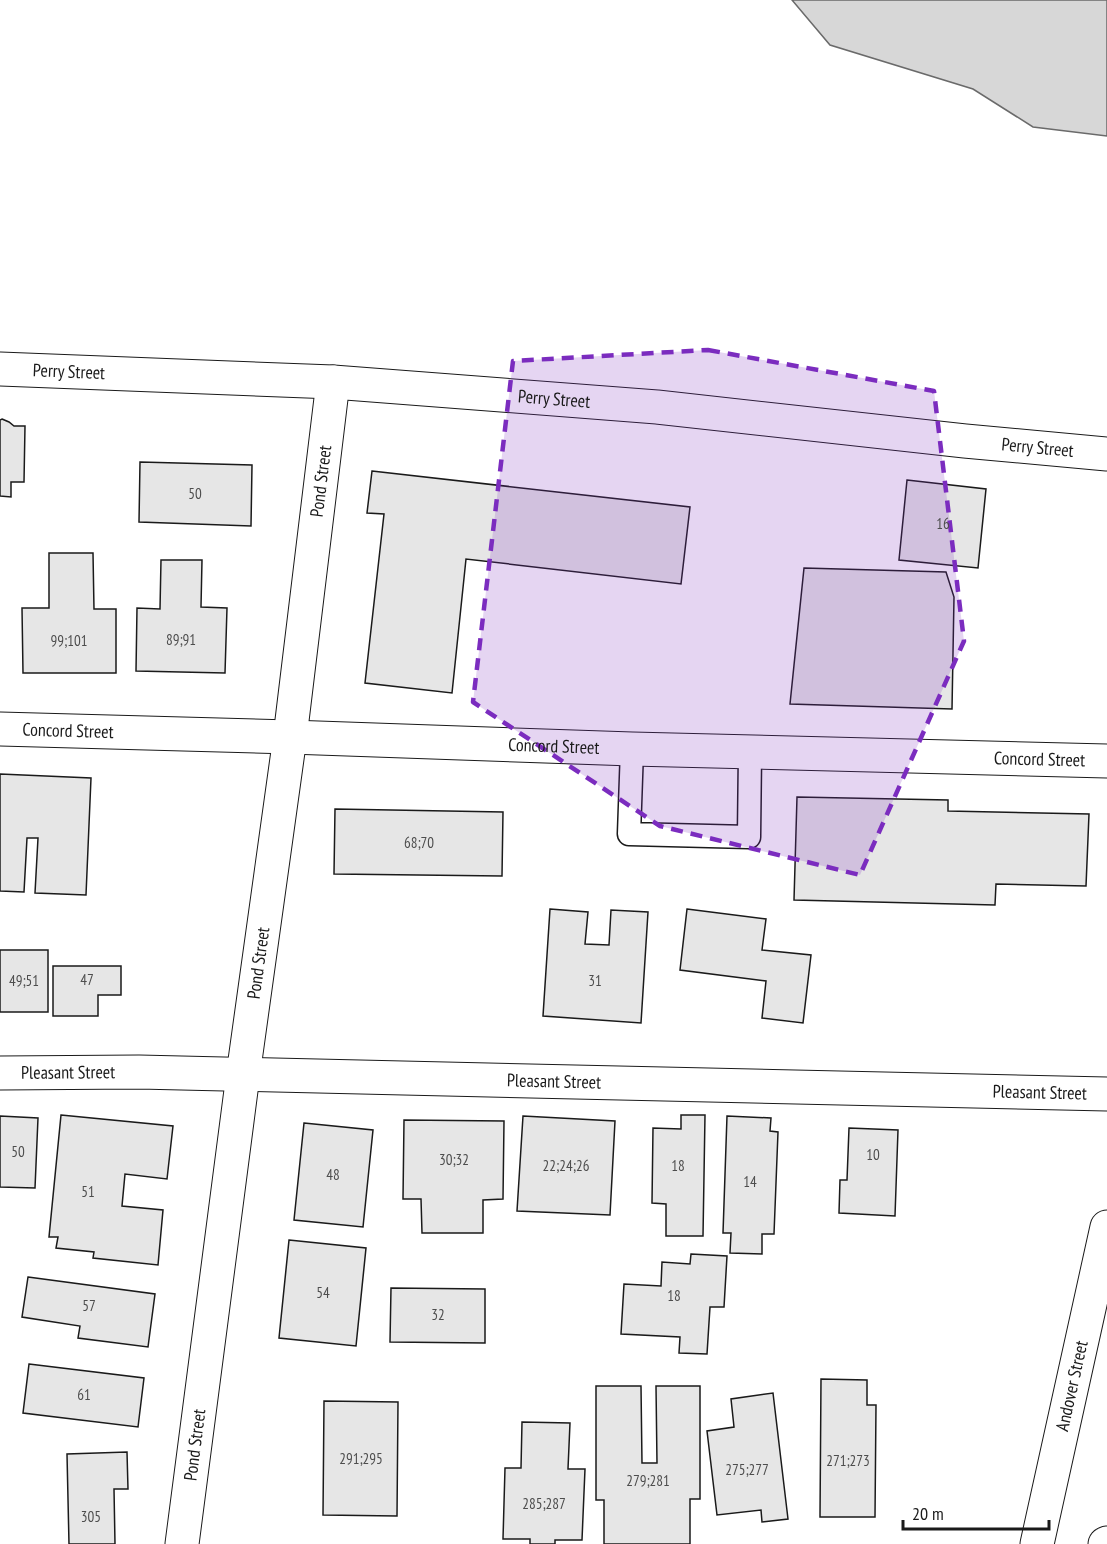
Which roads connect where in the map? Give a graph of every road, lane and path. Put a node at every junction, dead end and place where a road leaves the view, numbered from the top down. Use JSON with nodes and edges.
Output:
{"nodes":[{"id":1,"x":0,"y":369,"type":"edge"},
{"id":2,"x":333,"y":382,"type":"junction"},
{"id":3,"x":1107,"y":454,"type":"edge"},
{"id":4,"x":0,"y":729,"type":"edge"},
{"id":5,"x":290,"y":737,"type":"junction"},
{"id":6,"x":632,"y":750,"type":"junction"},
{"id":7,"x":750,"y":753,"type":"junction"},
{"id":8,"x":1107,"y":761,"type":"edge"},
{"id":9,"x":0,"y":1073,"type":"edge"},
{"id":10,"x":243,"y":1075,"type":"junction"},
{"id":11,"x":1107,"y":1094,"type":"edge"},
{"id":12,"x":1107,"y":1227,"type":"edge"},
{"id":13,"x":183,"y":1544,"type":"edge"},
{"id":14,"x":1037,"y":1544,"type":"edge"}],
"edges":[{"from":1,"to":2,"type":"street","name":"Perry Street"},
{"from":2,"to":3,"type":"street","name":"Perry Street"},
{"from":2,"to":5,"type":"street","name":"Pond Street"},
{"from":4,"to":5,"type":"street","name":"Concord Street"},
{"from":5,"to":6,"type":"street","name":"Concord Street"},
{"from":5,"to":10,"type":"street","name":"Pond Street"},
{"from":6,"to":7,"type":"street","name":"Concord Street"},
{"from":6,"to":7,"type":"lane"},
{"from":7,"to":8,"type":"street","name":"Concord Street"},
{"from":9,"to":10,"type":"street","name":"Pleasant Street"},
{"from":10,"to":11,"type":"street","name":"Pleasant Street"},
{"from":10,"to":13,"type":"street","name":"Pond Street"},
{"from":12,"to":14,"type":"street","name":"Andover Street"}]}
